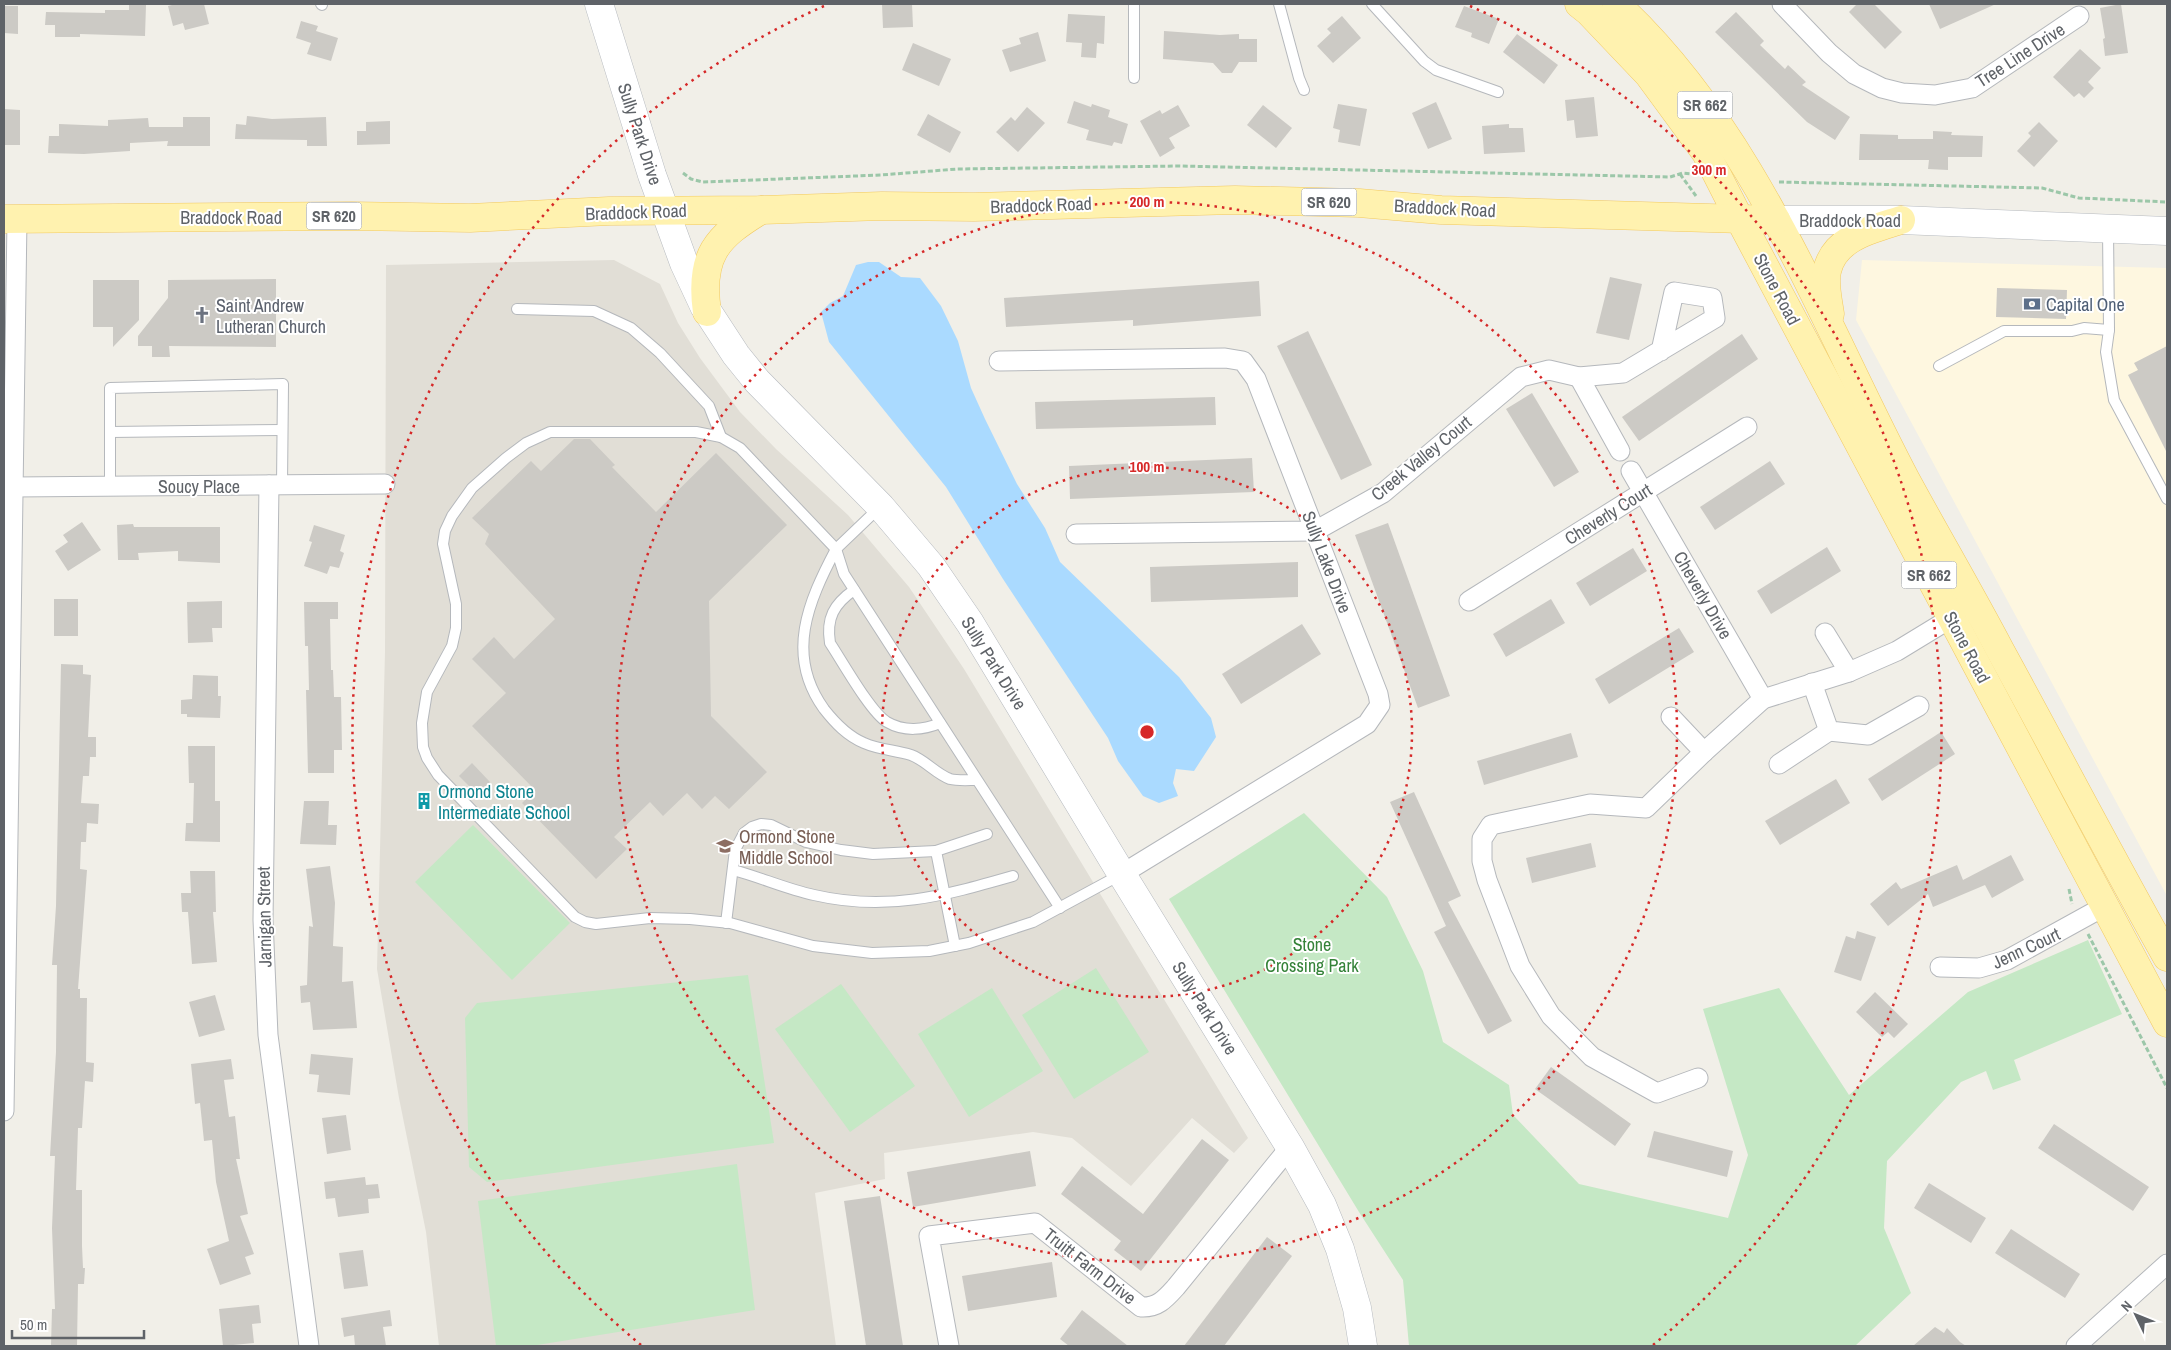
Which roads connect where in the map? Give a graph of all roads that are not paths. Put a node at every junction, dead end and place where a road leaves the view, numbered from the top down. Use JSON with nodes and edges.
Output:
{"nodes":[{"id":1,"x":599,"y":4,"type":"edge"},
{"id":2,"x":1134,"y":4,"type":"edge"},
{"id":3,"x":1279,"y":4,"type":"edge"},
{"id":4,"x":1372,"y":4,"type":"edge"},
{"id":5,"x":1579,"y":4,"type":"edge"},
{"id":6,"x":1616,"y":4,"type":"edge"},
{"id":7,"x":1782,"y":4,"type":"edge"},
{"id":8,"x":2078,"y":16,"type":"dead end"},
{"id":9,"x":1134,"y":78,"type":"dead end"},
{"id":10,"x":1304,"y":90,"type":"dead end"},
{"id":11,"x":1498,"y":92,"type":"dead end"},
{"id":12,"x":665,"y":210,"type":"junction"},
{"id":13,"x":761,"y":210,"type":"junction"},
{"id":14,"x":1739,"y":218,"type":"junction"},
{"id":15,"x":10,"y":219,"type":"edge"},
{"id":16,"x":1776,"y":220,"type":"junction"},
{"id":17,"x":1901,"y":220,"type":"junction"},
{"id":18,"x":2108,"y":228,"type":"junction"},
{"id":19,"x":2167,"y":231,"type":"edge"},
{"id":20,"x":518,"y":309,"type":"dead end"},
{"id":21,"x":707,"y":312,"type":"junction"},
{"id":22,"x":1832,"y":330,"type":"junction"},
{"id":23,"x":2109,"y":330,"type":"junction"},
{"id":24,"x":1661,"y":351,"type":"dead end"},
{"id":25,"x":999,"y":362,"type":"dead end"},
{"id":26,"x":1939,"y":366,"type":"dead end"},
{"id":27,"x":1579,"y":377,"type":"junction"},
{"id":28,"x":1747,"y":427,"type":"dead end"},
{"id":29,"x":282,"y":430,"type":"junction"},
{"id":30,"x":110,"y":432,"type":"junction"},
{"id":31,"x":721,"y":437,"type":"junction"},
{"id":32,"x":1620,"y":451,"type":"dead end"},
{"id":33,"x":1631,"y":471,"type":"dead end"},
{"id":34,"x":385,"y":484,"type":"dead end"},
{"id":35,"x":110,"y":486,"type":"junction"},
{"id":36,"x":275,"y":486,"type":"junction"},
{"id":37,"x":13,"y":487,"type":"junction"},
{"id":38,"x":1644,"y":492,"type":"junction"},
{"id":39,"x":2167,"y":499,"type":"edge"},
{"id":40,"x":881,"y":507,"type":"junction"},
{"id":41,"x":1315,"y":531,"type":"junction"},
{"id":42,"x":1076,"y":534,"type":"dead end"},
{"id":43,"x":836,"y":549,"type":"junction"},
{"id":44,"x":854,"y":590,"type":"junction"},
{"id":45,"x":1469,"y":601,"type":"dead end"},
{"id":46,"x":1976,"y":604,"type":"junction"},
{"id":47,"x":1951,"y":617,"type":"junction"},
{"id":48,"x":1825,"y":633,"type":"dead end"},
{"id":49,"x":1849,"y":672,"type":"junction"},
{"id":50,"x":1812,"y":683,"type":"junction"},
{"id":51,"x":1763,"y":700,"type":"junction"},
{"id":52,"x":1919,"y":706,"type":"dead end"},
{"id":53,"x":1670,"y":717,"type":"dead end"},
{"id":54,"x":940,"y":724,"type":"junction"},
{"id":55,"x":1829,"y":731,"type":"junction"},
{"id":56,"x":1704,"y":752,"type":"junction"},
{"id":57,"x":1779,"y":764,"type":"dead end"},
{"id":58,"x":977,"y":780,"type":"junction"},
{"id":59,"x":987,"y":834,"type":"dead end"},
{"id":60,"x":936,"y":851,"type":"junction"},
{"id":61,"x":733,"y":870,"type":"junction"},
{"id":62,"x":1122,"y":874,"type":"junction"},
{"id":63,"x":1013,"y":876,"type":"dead end"},
{"id":64,"x":945,"y":895,"type":"junction"},
{"id":65,"x":2105,"y":906,"type":"junction"},
{"id":66,"x":1060,"y":908,"type":"junction"},
{"id":67,"x":726,"y":923,"type":"junction"},
{"id":68,"x":956,"y":946,"type":"junction"},
{"id":69,"x":2167,"y":957,"type":"edge"},
{"id":70,"x":1940,"y":967,"type":"dead end"},
{"id":71,"x":2167,"y":1023,"type":"edge"},
{"id":72,"x":1698,"y":1078,"type":"dead end"},
{"id":73,"x":4,"y":1111,"type":"edge"},
{"id":74,"x":1290,"y":1147,"type":"junction"},
{"id":75,"x":2167,"y":1264,"type":"edge"},
{"id":76,"x":309,"y":1346,"type":"edge"},
{"id":77,"x":949,"y":1346,"type":"edge"},
{"id":78,"x":1364,"y":1346,"type":"edge"},
{"id":79,"x":2076,"y":1346,"type":"edge"}],
"edges":[{"from":1,"to":12,"type":"street","name":"Sully Park Drive"},
{"from":2,"to":9,"type":"lane"},
{"from":3,"to":10,"type":"lane"},
{"from":4,"to":11,"type":"lane"},
{"from":5,"to":14,"type":"main road","number":"SR 662"},
{"from":6,"to":16,"type":"main road","number":"SR 662"},
{"from":7,"to":8,"type":"street","name":"Tree Line Drive"},
{"from":12,"to":13,"type":"main road","name":"Braddock Road","number":"SR 620"},
{"from":12,"to":15,"type":"main road","name":"Braddock Road","number":"SR 620"},
{"from":12,"to":21,"type":"street","name":"Sully Park Drive"},
{"from":13,"to":14,"type":"main road","name":"Braddock Road","number":"SR 620"},
{"from":13,"to":21,"type":"main road"},
{"from":14,"to":16,"type":"main road","name":"Braddock Road","number":"SR 620"},
{"from":14,"to":47,"type":"main road","name":"Stone Road","number":"SR 662"},
{"from":15,"to":37,"type":"street"},
{"from":16,"to":17,"type":"street","name":"Braddock Road","number":"SR 620"},
{"from":16,"to":22,"type":"main road","name":"Stone Road","number":"SR 662"},
{"from":17,"to":18,"type":"street","name":"Braddock Road","number":"SR 620"},
{"from":17,"to":22,"type":"main road"},
{"from":18,"to":19,"type":"street","name":"Braddock Road","number":"SR 620"},
{"from":18,"to":23,"type":"lane"},
{"from":20,"to":31,"type":"lane"},
{"from":21,"to":40,"type":"street","name":"Sully Park Drive"},
{"from":22,"to":46,"type":"main road","name":"Stone Road","number":"SR 662"},
{"from":23,"to":26,"type":"lane"},
{"from":23,"to":39,"type":"lane"},
{"from":24,"to":27,"type":"street","name":"Creek Valley Court"},
{"from":25,"to":41,"type":"street","name":"Sully Lake Drive"},
{"from":27,"to":32,"type":"street"},
{"from":27,"to":41,"type":"street","name":"Creek Valley Court"},
{"from":28,"to":38,"type":"street","name":"Cheverly Court"},
{"from":29,"to":30,"type":"lane"},
{"from":29,"to":30,"type":"lane"},
{"from":29,"to":36,"type":"lane"},
{"from":30,"to":35,"type":"lane"},
{"from":31,"to":43,"type":"lane"},
{"from":31,"to":67,"type":"lane"},
{"from":33,"to":38,"type":"street","name":"Cheverly Drive"},
{"from":34,"to":36,"type":"street","name":"Soucy Place"},
{"from":35,"to":36,"type":"street","name":"Soucy Place"},
{"from":35,"to":37,"type":"street","name":"Soucy Place"},
{"from":36,"to":76,"type":"street","name":"Jarnigan Street"},
{"from":37,"to":73,"type":"street"},
{"from":38,"to":45,"type":"street","name":"Cheverly Court"},
{"from":38,"to":51,"type":"street","name":"Cheverly Drive"},
{"from":40,"to":43,"type":"lane"},
{"from":40,"to":62,"type":"street","name":"Sully Park Drive"},
{"from":41,"to":42,"type":"street","name":"Creek Valley Court"},
{"from":41,"to":62,"type":"street","name":"Sully Lake Drive"},
{"from":43,"to":44,"type":"lane"},
{"from":43,"to":58,"type":"lane"},
{"from":44,"to":54,"type":"lane"},
{"from":44,"to":54,"type":"lane"},
{"from":46,"to":47,"type":"street"},
{"from":46,"to":69,"type":"main road","name":"Stone Road","number":"SR 662"},
{"from":47,"to":49,"type":"street"},
{"from":47,"to":65,"type":"main road","name":"Stone Road","number":"SR 662"},
{"from":48,"to":49,"type":"street"},
{"from":49,"to":50,"type":"street"},
{"from":50,"to":51,"type":"street"},
{"from":50,"to":55,"type":"street"},
{"from":51,"to":56,"type":"street"},
{"from":52,"to":55,"type":"street"},
{"from":53,"to":56,"type":"street"},
{"from":54,"to":58,"type":"lane"},
{"from":55,"to":57,"type":"street"},
{"from":56,"to":72,"type":"street"},
{"from":58,"to":66,"type":"lane"},
{"from":59,"to":60,"type":"lane"},
{"from":60,"to":61,"type":"lane"},
{"from":60,"to":64,"type":"lane"},
{"from":61,"to":64,"type":"lane"},
{"from":61,"to":67,"type":"lane"},
{"from":62,"to":66,"type":"lane"},
{"from":62,"to":74,"type":"street","name":"Sully Park Drive"},
{"from":63,"to":64,"type":"lane"},
{"from":64,"to":68,"type":"lane"},
{"from":65,"to":70,"type":"street","name":"Jenn Court"},
{"from":65,"to":71,"type":"main road","name":"Stone Road","number":"SR 662"},
{"from":66,"to":68,"type":"lane"},
{"from":67,"to":68,"type":"lane"},
{"from":74,"to":77,"type":"street","name":"Truitt Farm Drive"},
{"from":74,"to":78,"type":"street","name":"Sully Park Drive"},
{"from":75,"to":79,"type":"street"}]}
